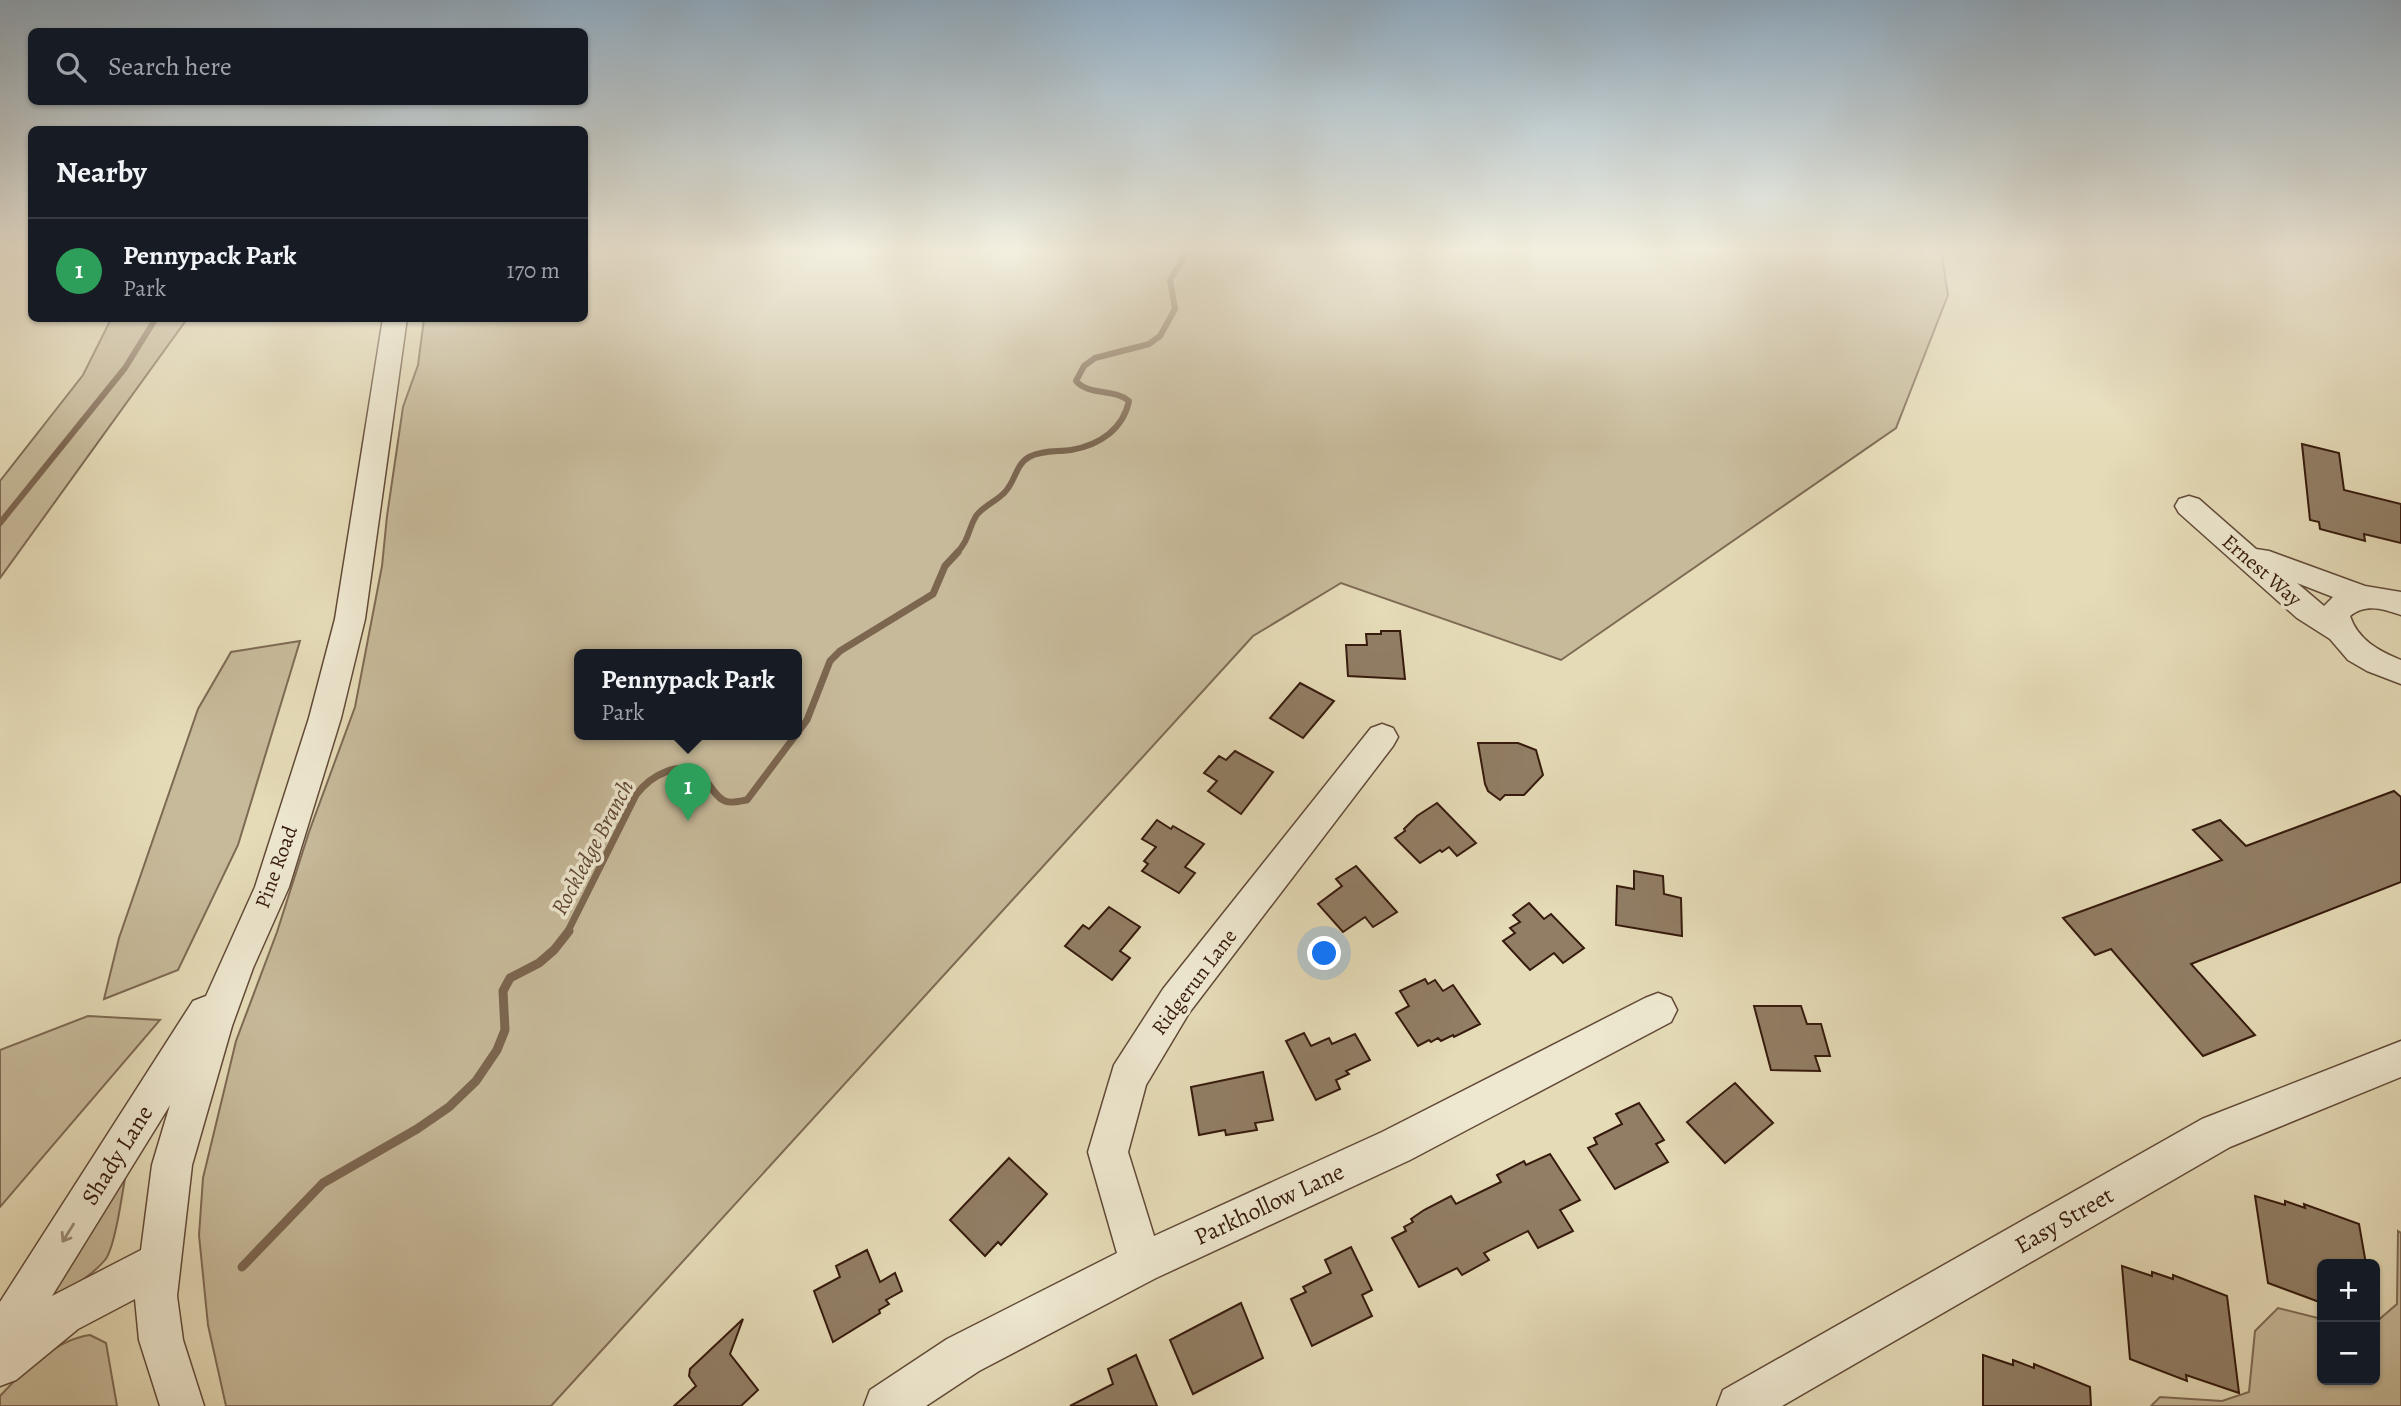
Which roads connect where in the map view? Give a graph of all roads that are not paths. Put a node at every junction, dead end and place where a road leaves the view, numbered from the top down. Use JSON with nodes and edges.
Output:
{"nodes":[{"id":1,"x":394,"y":322,"type":"edge"},
{"id":2,"x":2189,"y":506,"type":"dead end"},
{"id":3,"x":2238,"y":549,"type":"junction"},
{"id":4,"x":2361,"y":596,"type":"junction"},
{"id":5,"x":2399,"y":602,"type":"edge"},
{"id":6,"x":2339,"y":631,"type":"junction"},
{"id":7,"x":2389,"y":668,"type":"edge"},
{"id":8,"x":2401,"y":691,"type":"edge"},
{"id":9,"x":1382,"y":737,"type":"dead end"},
{"id":10,"x":234,"y":968,"type":"junction"},
{"id":11,"x":1658,"y":1010,"type":"dead end"},
{"id":12,"x":2401,"y":1059,"type":"edge"},
{"id":13,"x":160,"y":1262,"type":"junction"},
{"id":14,"x":1141,"y":1263,"type":"junction"},
{"id":15,"x":0,"y":1341,"type":"edge"},
{"id":16,"x":0,"y":1364,"type":"edge"},
{"id":17,"x":182,"y":1406,"type":"edge"},
{"id":18,"x":886,"y":1406,"type":"edge"},
{"id":19,"x":1739,"y":1406,"type":"edge"}],
"edges":[{"from":1,"to":10,"type":"street","name":"Pine Road"},
{"from":2,"to":3,"type":"street","name":"Ernest Way"},
{"from":3,"to":4,"type":"street"},
{"from":3,"to":6,"type":"street","name":"Ernest Way"},
{"from":4,"to":5,"type":"street"},
{"from":4,"to":6,"type":"street"},
{"from":6,"to":7,"type":"street","name":"Ernest Way"},
{"from":7,"to":8,"type":"street"},
{"from":9,"to":14,"type":"street","name":"Ridgerun Lane"},
{"from":10,"to":13,"type":"street","name":"Pine Road"},
{"from":10,"to":15,"type":"street","name":"Shady Lane","one_way":true},
{"from":11,"to":14,"type":"street","name":"Parkhollow Lane"},
{"from":12,"to":19,"type":"street","name":"Easy Street"},
{"from":13,"to":16,"type":"street"},
{"from":13,"to":17,"type":"street","name":"Pine Road"},
{"from":14,"to":18,"type":"street","name":"Parkhollow Lane"}]}
